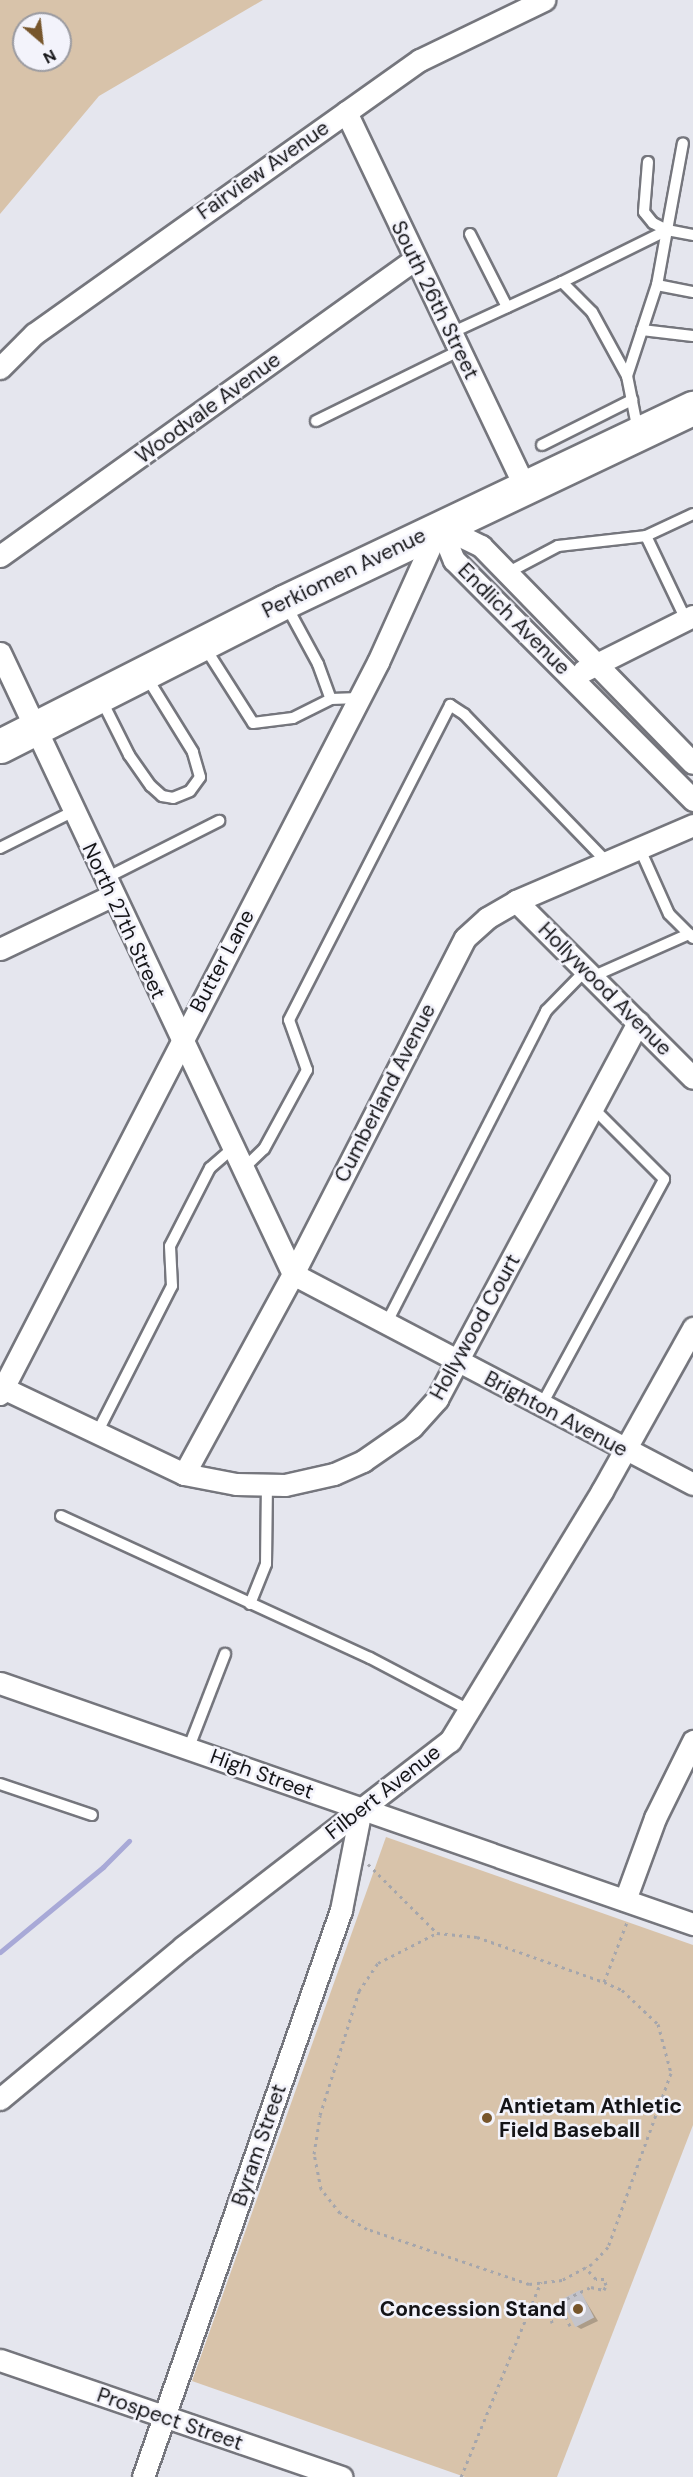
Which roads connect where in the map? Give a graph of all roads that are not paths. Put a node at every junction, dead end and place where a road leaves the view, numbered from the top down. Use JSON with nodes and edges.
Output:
{"nodes":[{"id":1,"x":544,"y":0,"type":"edge"},
{"id":2,"x":346,"y":111,"type":"junction"},
{"id":3,"x":683,"y":143,"type":"dead end"},
{"id":4,"x":648,"y":162,"type":"dead end"},
{"id":5,"x":667,"y":230,"type":"junction"},
{"id":6,"x":470,"y":234,"type":"dead end"},
{"id":7,"x":693,"y":235,"type":"edge"},
{"id":8,"x":416,"y":259,"type":"junction"},
{"id":9,"x":562,"y":282,"type":"junction"},
{"id":10,"x":657,"y":285,"type":"junction"},
{"id":11,"x":693,"y":292,"type":"edge"},
{"id":12,"x":507,"y":307,"type":"junction"},
{"id":13,"x":642,"y":330,"type":"junction"},
{"id":14,"x":693,"y":336,"type":"edge"},
{"id":15,"x":455,"y":342,"type":"junction"},
{"id":16,"x":0,"y":368,"type":"edge"},
{"id":17,"x":627,"y":375,"type":"junction"},
{"id":18,"x":632,"y":400,"type":"junction"},
{"id":19,"x":693,"y":408,"type":"edge"},
{"id":20,"x":316,"y":421,"type":"dead end"},
{"id":21,"x":639,"y":434,"type":"junction"},
{"id":22,"x":542,"y":444,"type":"dead end"},
{"id":23,"x":525,"y":488,"type":"junction"},
{"id":24,"x":693,"y":514,"type":"edge"},
{"id":25,"x":440,"y":526,"type":"junction"},
{"id":26,"x":646,"y":536,"type":"junction"},
{"id":27,"x":0,"y":556,"type":"edge"},
{"id":28,"x":505,"y":574,"type":"junction"},
{"id":29,"x":284,"y":602,"type":"junction"},
{"id":30,"x":690,"y":618,"type":"edge"},
{"id":31,"x":203,"y":643,"type":"junction"},
{"id":32,"x":0,"y":653,"type":"edge"},
{"id":33,"x":595,"y":665,"type":"junction"},
{"id":34,"x":145,"y":673,"type":"junction"},
{"id":35,"x":572,"y":677,"type":"junction"},
{"id":36,"x":100,"y":696,"type":"junction"},
{"id":37,"x":359,"y":698,"type":"junction"},
{"id":38,"x":331,"y":699,"type":"junction"},
{"id":39,"x":36,"y":728,"type":"junction"},
{"id":40,"x":0,"y":746,"type":"edge"},
{"id":41,"x":693,"y":763,"type":"edge"},
{"id":42,"x":693,"y":800,"type":"edge"},
{"id":43,"x":72,"y":812,"type":"junction"},
{"id":44,"x":219,"y":821,"type":"dead end"},
{"id":45,"x":693,"y":825,"type":"edge"},
{"id":46,"x":638,"y":846,"type":"junction"},
{"id":47,"x":0,"y":848,"type":"edge"},
{"id":48,"x":606,"y":861,"type":"junction"},
{"id":49,"x":109,"y":887,"type":"junction"},
{"id":50,"x":516,"y":901,"type":"junction"},
{"id":51,"x":691,"y":936,"type":"edge"},
{"id":52,"x":0,"y":949,"type":"edge"},
{"id":53,"x":590,"y":972,"type":"junction"},
{"id":54,"x":638,"y":1022,"type":"junction"},
{"id":55,"x":180,"y":1040,"type":"junction"},
{"id":56,"x":693,"y":1078,"type":"edge"},
{"id":57,"x":593,"y":1108,"type":"junction"},
{"id":58,"x":232,"y":1149,"type":"junction"},
{"id":59,"x":242,"y":1170,"type":"junction"},
{"id":60,"x":293,"y":1274,"type":"junction"},
{"id":61,"x":386,"y":1324,"type":"junction"},
{"id":62,"x":693,"y":1328,"type":"edge"},
{"id":63,"x":458,"y":1362,"type":"junction"},
{"id":64,"x":2,"y":1391,"type":"edge"},
{"id":65,"x":541,"y":1406,"type":"junction"},
{"id":66,"x":97,"y":1433,"type":"junction"},
{"id":67,"x":626,"y":1450,"type":"junction"},
{"id":68,"x":184,"y":1474,"type":"junction"},
{"id":69,"x":267,"y":1485,"type":"junction"},
{"id":70,"x":693,"y":1485,"type":"edge"},
{"id":71,"x":61,"y":1516,"type":"dead end"},
{"id":72,"x":250,"y":1604,"type":"junction"},
{"id":73,"x":225,"y":1654,"type":"dead end"},
{"id":74,"x":0,"y":1683,"type":"edge"},
{"id":75,"x":467,"y":1709,"type":"junction"},
{"id":76,"x":693,"y":1741,"type":"edge"},
{"id":77,"x":189,"y":1747,"type":"junction"},
{"id":78,"x":0,"y":1784,"type":"edge"},
{"id":79,"x":361,"y":1809,"type":"junction"},
{"id":80,"x":92,"y":1815,"type":"dead end"},
{"id":81,"x":627,"y":1908,"type":"junction"},
{"id":82,"x":693,"y":1924,"type":"edge"},
{"id":83,"x":0,"y":2098,"type":"edge"},
{"id":84,"x":0,"y":2360,"type":"edge"},
{"id":85,"x":164,"y":2418,"type":"junction"},
{"id":86,"x":143,"y":2477,"type":"edge"},
{"id":87,"x":341,"y":2477,"type":"edge"}],
"edges":[{"from":1,"to":2,"type":"street","name":"Fairview Avenue"},
{"from":2,"to":8,"type":"street","name":"South 26th Street"},
{"from":2,"to":16,"type":"street","name":"Fairview Avenue"},
{"from":3,"to":5,"type":"lane"},
{"from":4,"to":5,"type":"lane"},
{"from":5,"to":7,"type":"lane"},
{"from":5,"to":9,"type":"lane"},
{"from":5,"to":10,"type":"lane"},
{"from":6,"to":12,"type":"lane"},
{"from":8,"to":15,"type":"street","name":"South 26th Street"},
{"from":8,"to":27,"type":"street","name":"Woodvale Avenue"},
{"from":9,"to":12,"type":"lane"},
{"from":9,"to":17,"type":"lane"},
{"from":10,"to":11,"type":"lane"},
{"from":10,"to":13,"type":"lane"},
{"from":12,"to":15,"type":"lane"},
{"from":13,"to":14,"type":"lane"},
{"from":13,"to":17,"type":"lane"},
{"from":15,"to":20,"type":"lane"},
{"from":15,"to":23,"type":"street","name":"South 26th Street"},
{"from":17,"to":18,"type":"lane"},
{"from":18,"to":21,"type":"lane"},
{"from":18,"to":22,"type":"lane"},
{"from":19,"to":21,"type":"main road","name":"Perkiomen Avenue"},
{"from":21,"to":23,"type":"main road","name":"Perkiomen Avenue"},
{"from":23,"to":25,"type":"main road","name":"Perkiomen Avenue"},
{"from":24,"to":26,"type":"lane"},
{"from":25,"to":28,"type":"street","name":"Endlich Avenue"},
{"from":25,"to":29,"type":"main road","name":"Perkiomen Avenue"},
{"from":25,"to":35,"type":"street","name":"Endlich Avenue"},
{"from":25,"to":37,"type":"street","name":"Butter Lane"},
{"from":26,"to":28,"type":"lane"},
{"from":26,"to":30,"type":"lane"},
{"from":28,"to":33,"type":"street","name":"Endlich Avenue"},
{"from":29,"to":31,"type":"main road","name":"Perkiomen Avenue"},
{"from":29,"to":38,"type":"lane"},
{"from":30,"to":33,"type":"street"},
{"from":31,"to":34,"type":"main road","name":"Perkiomen Avenue"},
{"from":31,"to":38,"type":"lane"},
{"from":32,"to":39,"type":"street","name":"North 27th Street"},
{"from":33,"to":35,"type":"street"},
{"from":33,"to":41,"type":"street","name":"Endlich Avenue"},
{"from":34,"to":36,"type":"main road","name":"Perkiomen Avenue"},
{"from":34,"to":36,"type":"lane"},
{"from":35,"to":42,"type":"street","name":"Endlich Avenue"},
{"from":36,"to":39,"type":"main road","name":"Perkiomen Avenue"},
{"from":37,"to":38,"type":"lane"},
{"from":37,"to":55,"type":"street","name":"Butter Lane"},
{"from":39,"to":40,"type":"main road","name":"Perkiomen Avenue"},
{"from":39,"to":43,"type":"street","name":"North 27th Street"},
{"from":43,"to":47,"type":"lane"},
{"from":43,"to":49,"type":"street","name":"North 27th Street"},
{"from":44,"to":49,"type":"lane"},
{"from":45,"to":46,"type":"street","name":"Cumberland Avenue"},
{"from":46,"to":48,"type":"street","name":"Cumberland Avenue"},
{"from":46,"to":51,"type":"lane"},
{"from":48,"to":50,"type":"street","name":"Cumberland Avenue"},
{"from":48,"to":59,"type":"lane"},
{"from":49,"to":52,"type":"street"},
{"from":49,"to":55,"type":"street","name":"North 27th Street"},
{"from":50,"to":53,"type":"street","name":"Hollywood Avenue"},
{"from":50,"to":60,"type":"street","name":"Cumberland Avenue"},
{"from":51,"to":53,"type":"lane"},
{"from":53,"to":54,"type":"street","name":"Hollywood Avenue"},
{"from":53,"to":61,"type":"lane"},
{"from":54,"to":56,"type":"street","name":"Hollywood Avenue"},
{"from":54,"to":57,"type":"street","name":"Hollywood Court"},
{"from":55,"to":58,"type":"street","name":"North 27th Street"},
{"from":55,"to":64,"type":"street","name":"Butter Lane"},
{"from":57,"to":63,"type":"street","name":"Hollywood Court"},
{"from":57,"to":65,"type":"lane"},
{"from":58,"to":59,"type":"street","name":"North 27th Street"},
{"from":58,"to":66,"type":"lane"},
{"from":59,"to":60,"type":"street","name":"North 27th Street"},
{"from":60,"to":61,"type":"street","name":"Brighton Avenue"},
{"from":60,"to":68,"type":"street","name":"Cumberland Avenue"},
{"from":61,"to":63,"type":"street","name":"Brighton Avenue"},
{"from":62,"to":67,"type":"street","name":"Filbert Avenue"},
{"from":63,"to":65,"type":"street","name":"Brighton Avenue"},
{"from":63,"to":69,"type":"street","name":"Hollywood Court"},
{"from":64,"to":66,"type":"street","name":"Hollywood Court"},
{"from":65,"to":67,"type":"street","name":"Brighton Avenue"},
{"from":66,"to":68,"type":"street","name":"Hollywood Court"},
{"from":67,"to":70,"type":"street","name":"Brighton Avenue"},
{"from":67,"to":75,"type":"street","name":"Filbert Avenue"},
{"from":68,"to":69,"type":"street","name":"Hollywood Court"},
{"from":69,"to":72,"type":"lane"},
{"from":71,"to":72,"type":"lane"},
{"from":72,"to":75,"type":"lane"},
{"from":73,"to":77,"type":"lane"},
{"from":74,"to":77,"type":"street","name":"High Street"},
{"from":75,"to":79,"type":"street","name":"Filbert Avenue"},
{"from":76,"to":81,"type":"street"},
{"from":77,"to":79,"type":"street","name":"High Street"},
{"from":78,"to":80,"type":"lane"},
{"from":79,"to":81,"type":"street","name":"High Street"},
{"from":79,"to":83,"type":"street","name":"Filbert Avenue"},
{"from":79,"to":85,"type":"street","name":"Byram Street"},
{"from":81,"to":82,"type":"street","name":"High Street"},
{"from":84,"to":85,"type":"street","name":"Prospect Street"},
{"from":85,"to":86,"type":"street","name":"Byram Street"},
{"from":85,"to":87,"type":"street","name":"Prospect Street"}]}
